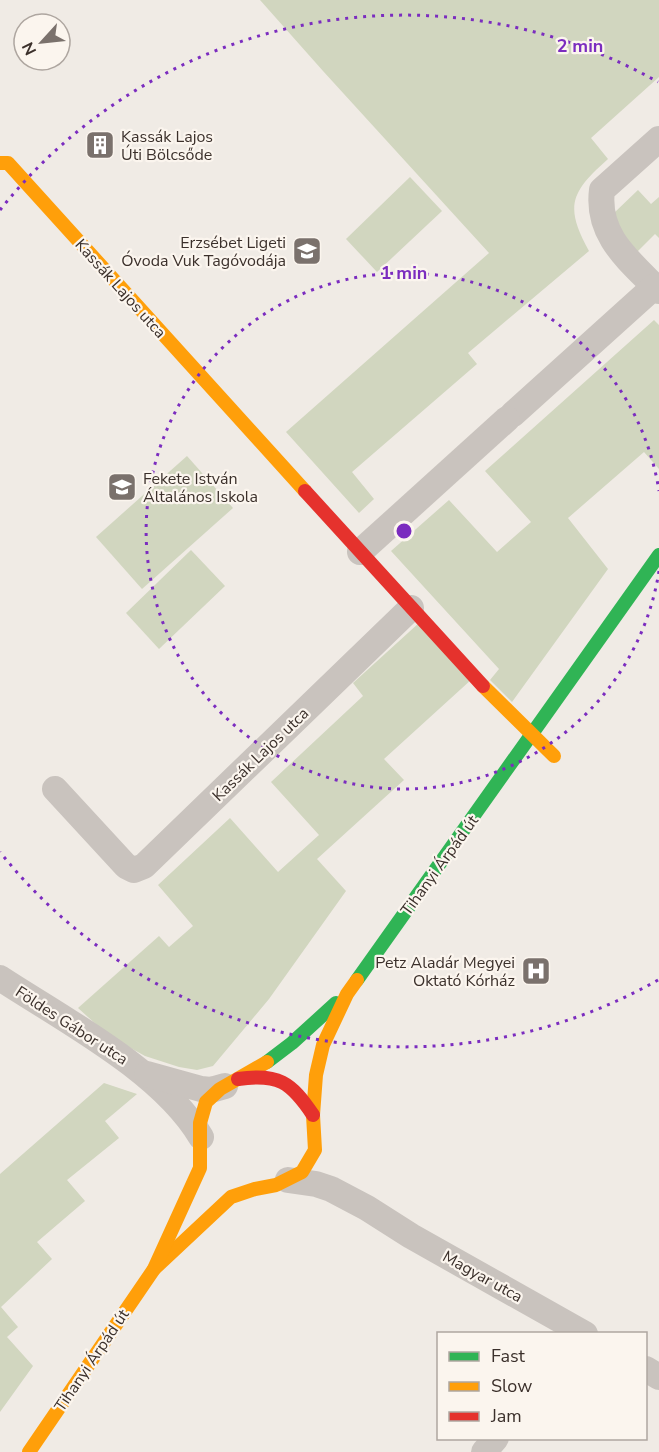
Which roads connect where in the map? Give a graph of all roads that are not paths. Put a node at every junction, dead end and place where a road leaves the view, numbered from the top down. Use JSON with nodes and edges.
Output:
{"nodes":[{"id":1,"x":659,"y":139,"type":"edge"},
{"id":2,"x":0,"y":163,"type":"edge"},
{"id":3,"x":657,"y":288,"type":"edge"},
{"id":4,"x":360,"y":552,"type":"junction"},
{"id":5,"x":659,"y":555,"type":"edge"},
{"id":6,"x":411,"y":608,"type":"junction"},
{"id":7,"x":532,"y":735,"type":"junction"},
{"id":8,"x":554,"y":756,"type":"dead end"},
{"id":9,"x":55,"y":789,"type":"dead end"},
{"id":10,"x":0,"y":978,"type":"edge"},
{"id":11,"x":347,"y":994,"type":"junction"},
{"id":12,"x":143,"y":1073,"type":"junction"},
{"id":13,"x":232,"y":1083,"type":"junction"},
{"id":14,"x":313,"y":1115,"type":"junction"},
{"id":15,"x":201,"y":1137,"type":"junction"},
{"id":16,"x":315,"y":1150,"type":"junction"},
{"id":17,"x":213,"y":1162,"type":"dead end"},
{"id":18,"x":229,"y":1180,"type":"dead end"},
{"id":19,"x":282,"y":1182,"type":"junction"},
{"id":20,"x":382,"y":1218,"type":"junction"},
{"id":21,"x":154,"y":1269,"type":"junction"},
{"id":22,"x":582,"y":1332,"type":"edge"},
{"id":23,"x":494,"y":1440,"type":"edge"},
{"id":24,"x":35,"y":1450,"type":"edge"},
{"id":25,"x":484,"y":1452,"type":"edge"}],
"edges":[{"from":1,"to":3,"type":"street"},
{"from":2,"to":4,"type":"street","name":"Kassák Lajos utca"},
{"from":3,"to":4,"type":"street"},
{"from":4,"to":6,"type":"street","name":"Kassák Lajos utca"},
{"from":5,"to":7,"type":"street","name":"Tihanyi Árpád út"},
{"from":6,"to":7,"type":"street"},
{"from":6,"to":9,"type":"street","name":"Kassák Lajos utca"},
{"from":7,"to":8,"type":"street"},
{"from":7,"to":11,"type":"street","name":"Tihanyi Árpád út"},
{"from":10,"to":12,"type":"street","name":"Földes Gábor utca"},
{"from":11,"to":13,"type":"street","name":"Tihanyi Árpád út"},
{"from":11,"to":14,"type":"street","name":"Tihanyi Árpád út"},
{"from":12,"to":13,"type":"street","name":"Földes Gábor utca"},
{"from":12,"to":15,"type":"street","name":"Földes Gábor utca"},
{"from":13,"to":14,"type":"street"},
{"from":13,"to":15,"type":"street","name":"Tihanyi Árpád út"},
{"from":14,"to":16,"type":"street","name":"Tihanyi Árpád út"},
{"from":15,"to":17,"type":"street"},
{"from":15,"to":21,"type":"street","name":"Tihanyi Árpád út"},
{"from":16,"to":19,"type":"street","name":"Tihanyi Árpád út"},
{"from":16,"to":20,"type":"street","name":"Magyar utca"},
{"from":18,"to":19,"type":"street"},
{"from":19,"to":20,"type":"street","name":"Magyar utca"},
{"from":19,"to":21,"type":"street","name":"Tihanyi Árpád út"},
{"from":20,"to":22,"type":"street","name":"Magyar utca"},
{"from":21,"to":24,"type":"street","name":"Tihanyi Árpád út"},
{"from":23,"to":25,"type":"street"}]}
